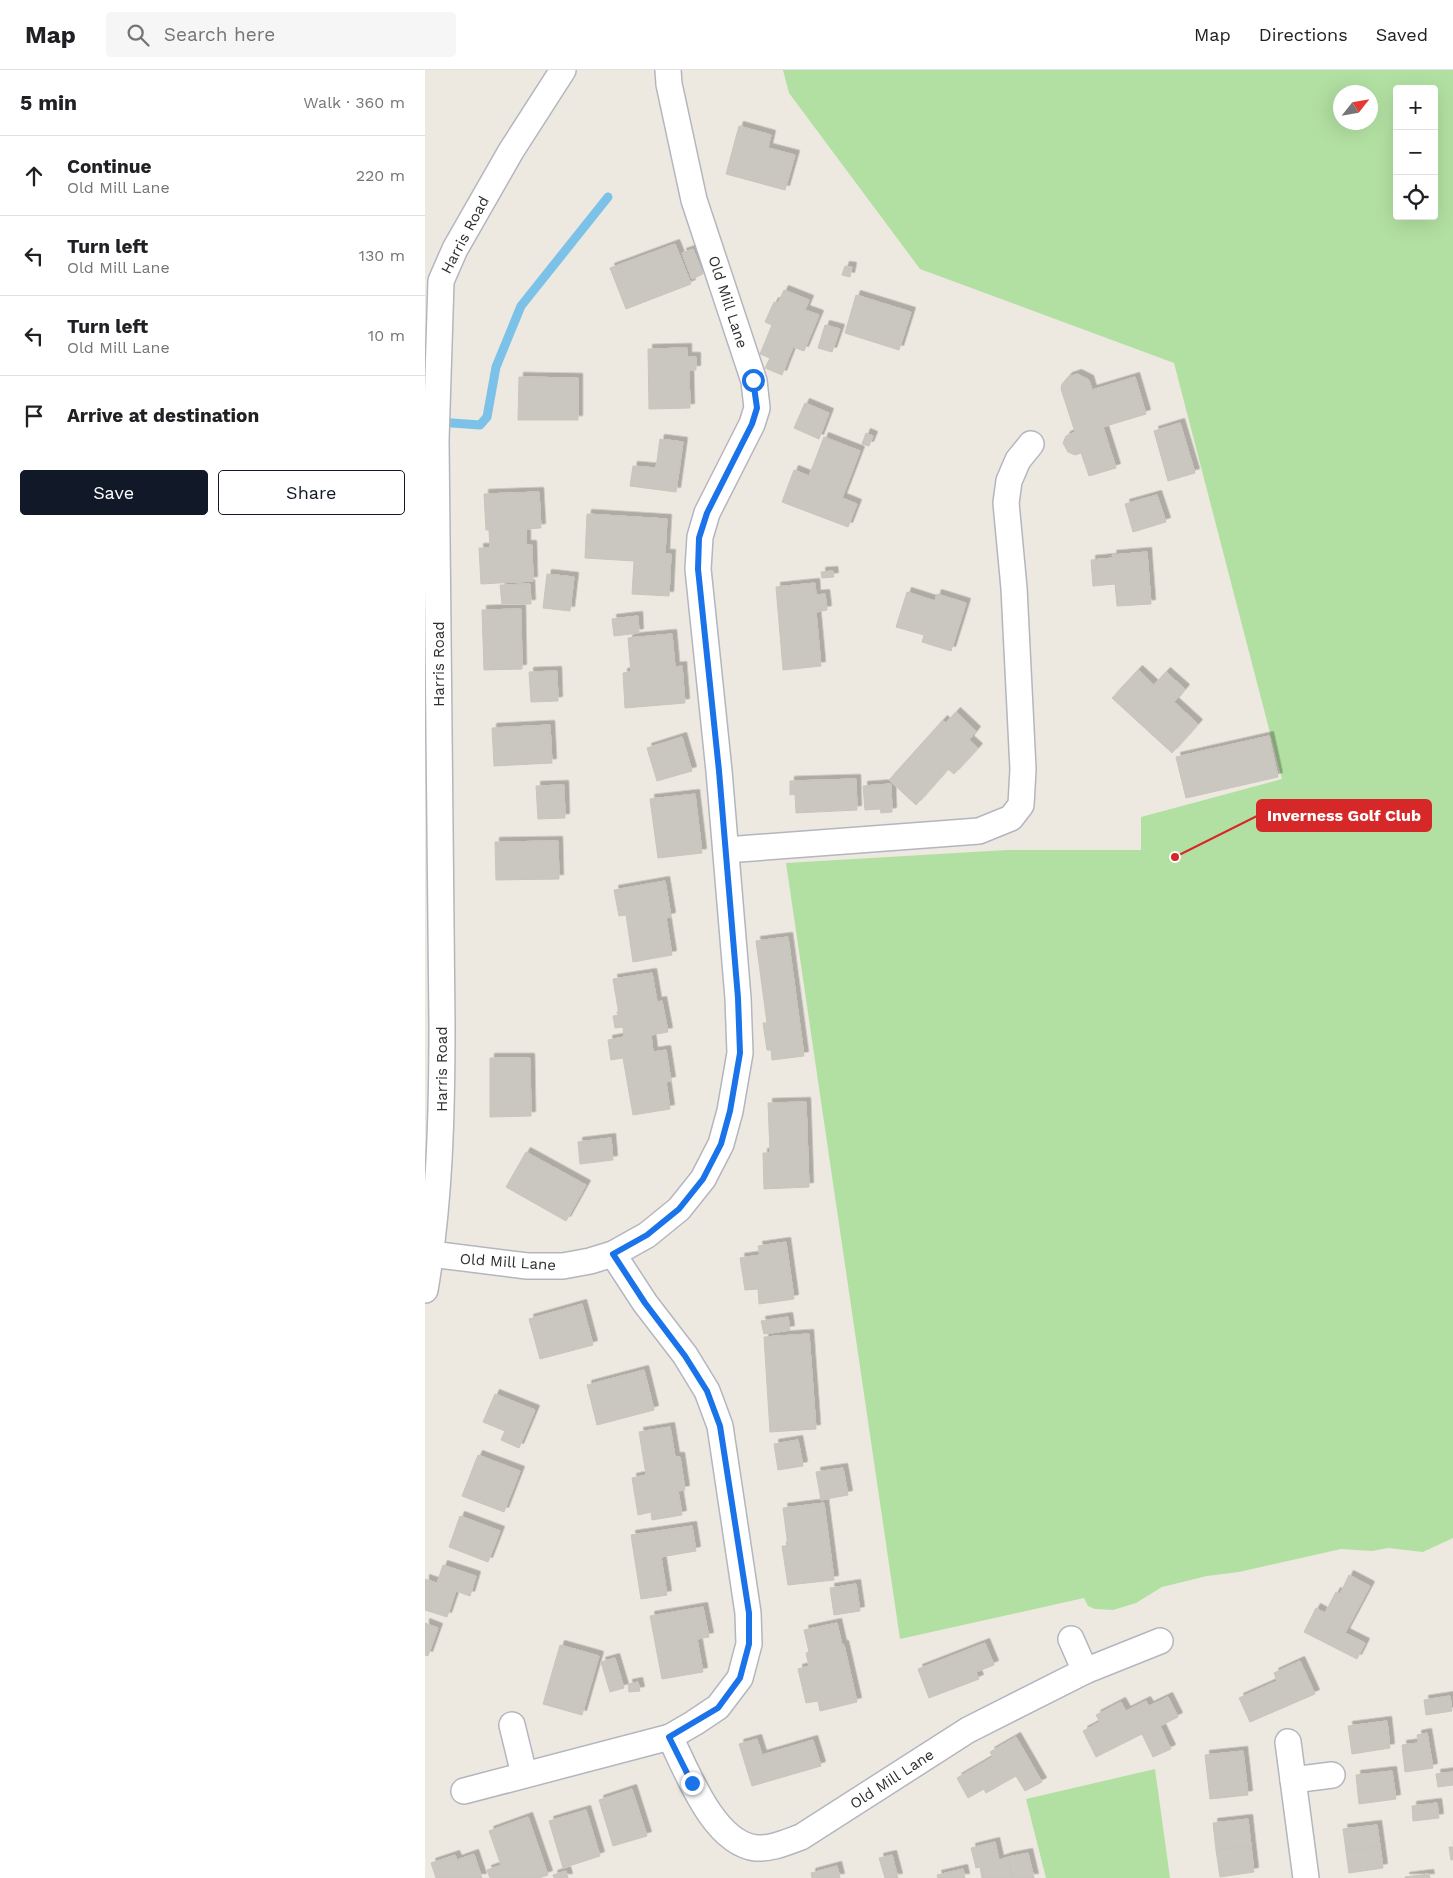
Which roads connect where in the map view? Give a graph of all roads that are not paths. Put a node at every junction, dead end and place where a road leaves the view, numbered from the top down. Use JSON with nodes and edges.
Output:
{"nodes":[{"id":1,"x":563,"y":70,"type":"edge"},
{"id":2,"x":668,"y":70,"type":"edge"},
{"id":3,"x":433,"y":276,"type":"edge"},
{"id":4,"x":1031,"y":444,"type":"dead end"},
{"id":5,"x":726,"y":850,"type":"junction"},
{"id":6,"x":431,"y":1254,"type":"junction"},
{"id":7,"x":613,"y":1254,"type":"junction"},
{"id":8,"x":425,"y":1290,"type":"edge"},
{"id":9,"x":1071,"y":1639,"type":"dead end"},
{"id":10,"x":1159,"y":1641,"type":"dead end"},
{"id":11,"x":1085,"y":1670,"type":"junction"},
{"id":12,"x":512,"y":1725,"type":"dead end"},
{"id":13,"x":669,"y":1737,"type":"junction"},
{"id":14,"x":1288,"y":1742,"type":"dead end"},
{"id":15,"x":524,"y":1774,"type":"junction"},
{"id":16,"x":1332,"y":1775,"type":"dead end"},
{"id":17,"x":1293,"y":1780,"type":"junction"},
{"id":18,"x":464,"y":1791,"type":"dead end"},
{"id":19,"x":1306,"y":1878,"type":"edge"}],
"edges":[{"from":1,"to":3,"type":"street","name":"Harris Road"},
{"from":2,"to":5,"type":"street","name":"Old Mill Lane"},
{"from":3,"to":6,"type":"street","name":"Harris Road"},
{"from":4,"to":5,"type":"street"},
{"from":5,"to":7,"type":"street","name":"Old Mill Lane"},
{"from":6,"to":7,"type":"street","name":"Old Mill Lane"},
{"from":6,"to":8,"type":"street","name":"Harris Road"},
{"from":7,"to":13,"type":"street"},
{"from":9,"to":11,"type":"street"},
{"from":10,"to":11,"type":"street","name":"Old Mill Lane"},
{"from":11,"to":13,"type":"street","name":"Old Mill Lane"},
{"from":12,"to":15,"type":"street"},
{"from":13,"to":15,"type":"street"},
{"from":14,"to":17,"type":"street"},
{"from":15,"to":18,"type":"street"},
{"from":16,"to":17,"type":"street"},
{"from":17,"to":19,"type":"street"}]}
